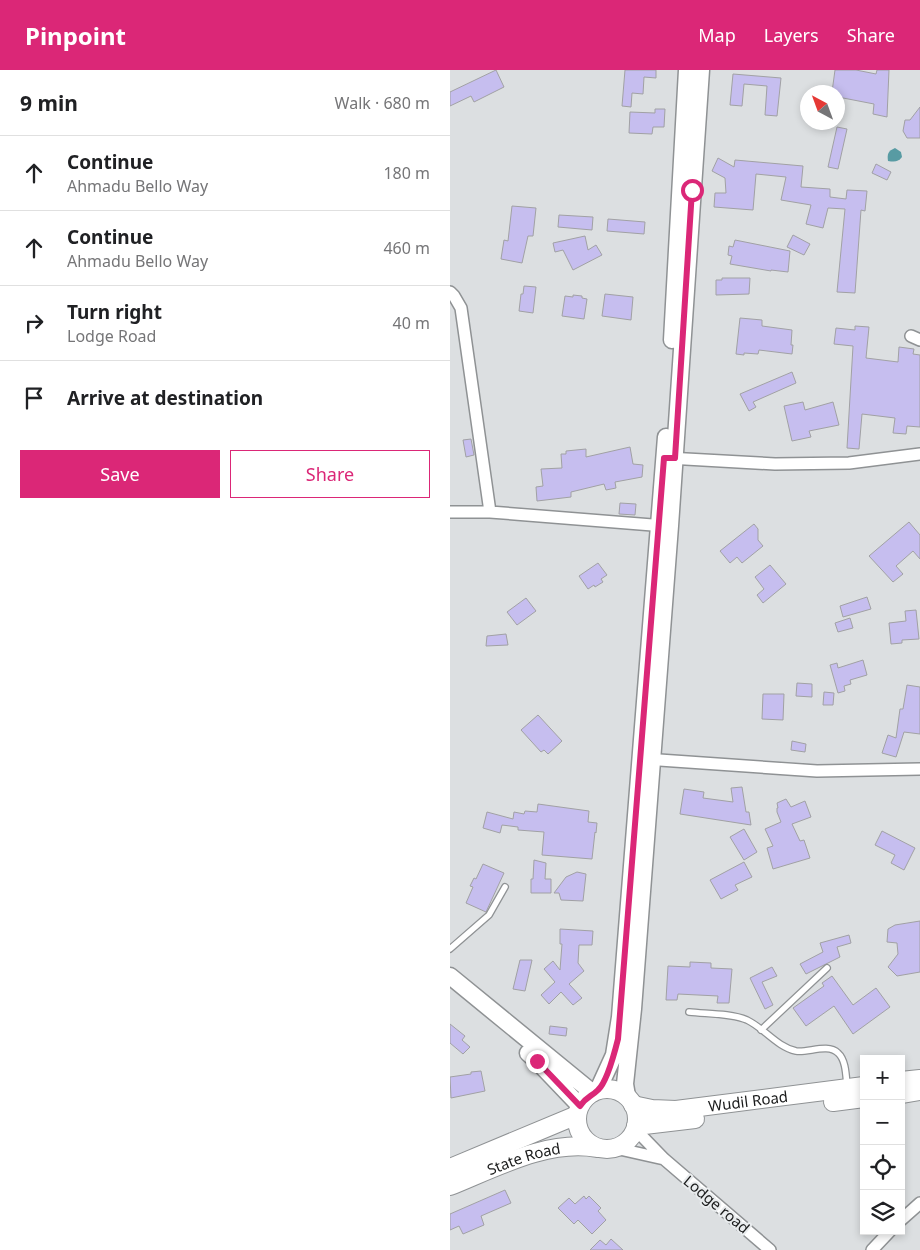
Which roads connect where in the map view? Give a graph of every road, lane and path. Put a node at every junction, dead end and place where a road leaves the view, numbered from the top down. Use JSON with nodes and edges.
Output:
{"nodes":[{"id":1,"x":687,"y":70,"type":"edge"},
{"id":2,"x":701,"y":70,"type":"edge"},
{"id":3,"x":450,"y":292,"type":"edge"},
{"id":4,"x":920,"y":454,"type":"edge"},
{"id":5,"x":670,"y":458,"type":"junction"},
{"id":6,"x":450,"y":512,"type":"edge"},
{"id":7,"x":490,"y":512,"type":"junction"},
{"id":8,"x":665,"y":526,"type":"junction"},
{"id":9,"x":646,"y":759,"type":"junction"},
{"id":10,"x":920,"y":769,"type":"edge"},
{"id":11,"x":640,"y":840,"type":"junction"},
{"id":12,"x":505,"y":887,"type":"dead end"},
{"id":13,"x":450,"y":949,"type":"edge"},
{"id":14,"x":827,"y":968,"type":"dead end"},
{"id":15,"x":450,"y":976,"type":"edge"},
{"id":16,"x":450,"y":990,"type":"edge"},
{"id":17,"x":689,"y":1012,"type":"dead end"},
{"id":18,"x":761,"y":1030,"type":"junction"},
{"id":19,"x":920,"y":1079,"type":"edge"},
{"id":20,"x":905,"y":1081,"type":"edge"},
{"id":21,"x":856,"y":1087,"type":"edge"},
{"id":22,"x":595,"y":1092,"type":"junction"},
{"id":23,"x":920,"y":1092,"type":"edge"},
{"id":24,"x":905,"y":1094,"type":"edge"},
{"id":25,"x":860,"y":1099,"type":"edge"},
{"id":26,"x":630,"y":1100,"type":"junction"},
{"id":27,"x":579,"y":1110,"type":"junction"},
{"id":28,"x":636,"y":1128,"type":"junction"},
{"id":29,"x":607,"y":1148,"type":"junction"},
{"id":30,"x":664,"y":1159,"type":"junction"},
{"id":31,"x":450,"y":1168,"type":"edge"},
{"id":32,"x":450,"y":1186,"type":"edge"},
{"id":33,"x":920,"y":1203,"type":"edge"},
{"id":34,"x":905,"y":1216,"type":"edge"},
{"id":35,"x":886,"y":1235,"type":"edge"},
{"id":36,"x":876,"y":1246,"type":"edge"},
{"id":37,"x":770,"y":1250,"type":"edge"},
{"id":38,"x":888,"y":1250,"type":"edge"}],
"edges":[{"from":1,"to":5,"type":"main road"},
{"from":2,"to":5,"type":"main road"},
{"from":3,"to":7,"type":"street"},
{"from":4,"to":5,"type":"street"},
{"from":5,"to":8,"type":"main road"},
{"from":6,"to":7,"type":"street"},
{"from":7,"to":8,"type":"street"},
{"from":8,"to":9,"type":"main road"},
{"from":9,"to":10,"type":"street"},
{"from":9,"to":11,"type":"main road"},
{"from":11,"to":22,"type":"main road"},
{"from":11,"to":26,"type":"main road"},
{"from":12,"to":13,"type":"lane"},
{"from":14,"to":18,"type":"lane"},
{"from":15,"to":22,"type":"main road"},
{"from":16,"to":27,"type":"main road"},
{"from":17,"to":18,"type":"lane"},
{"from":18,"to":21,"type":"lane"},
{"from":19,"to":20,"type":"main road"},
{"from":21,"to":26,"type":"main road","name":"Wudil Road"},
{"from":22,"to":26,"type":"main road"},
{"from":22,"to":27,"type":"main road"},
{"from":23,"to":24,"type":"main road"},
{"from":25,"to":28,"type":"main road","name":"Wudil Road"},
{"from":26,"to":28,"type":"main road"},
{"from":27,"to":29,"type":"main road"},
{"from":27,"to":31,"type":"main road","name":"State Road"},
{"from":28,"to":29,"type":"main road"},
{"from":28,"to":30,"type":"street","name":"Lodge road"},
{"from":29,"to":30,"type":"street"},
{"from":29,"to":32,"type":"main road","name":"State Road"},
{"from":30,"to":37,"type":"street","name":"Lodge road"},
{"from":33,"to":34,"type":"street"},
{"from":35,"to":36,"type":"street"},
{"from":36,"to":38,"type":"street"}]}
